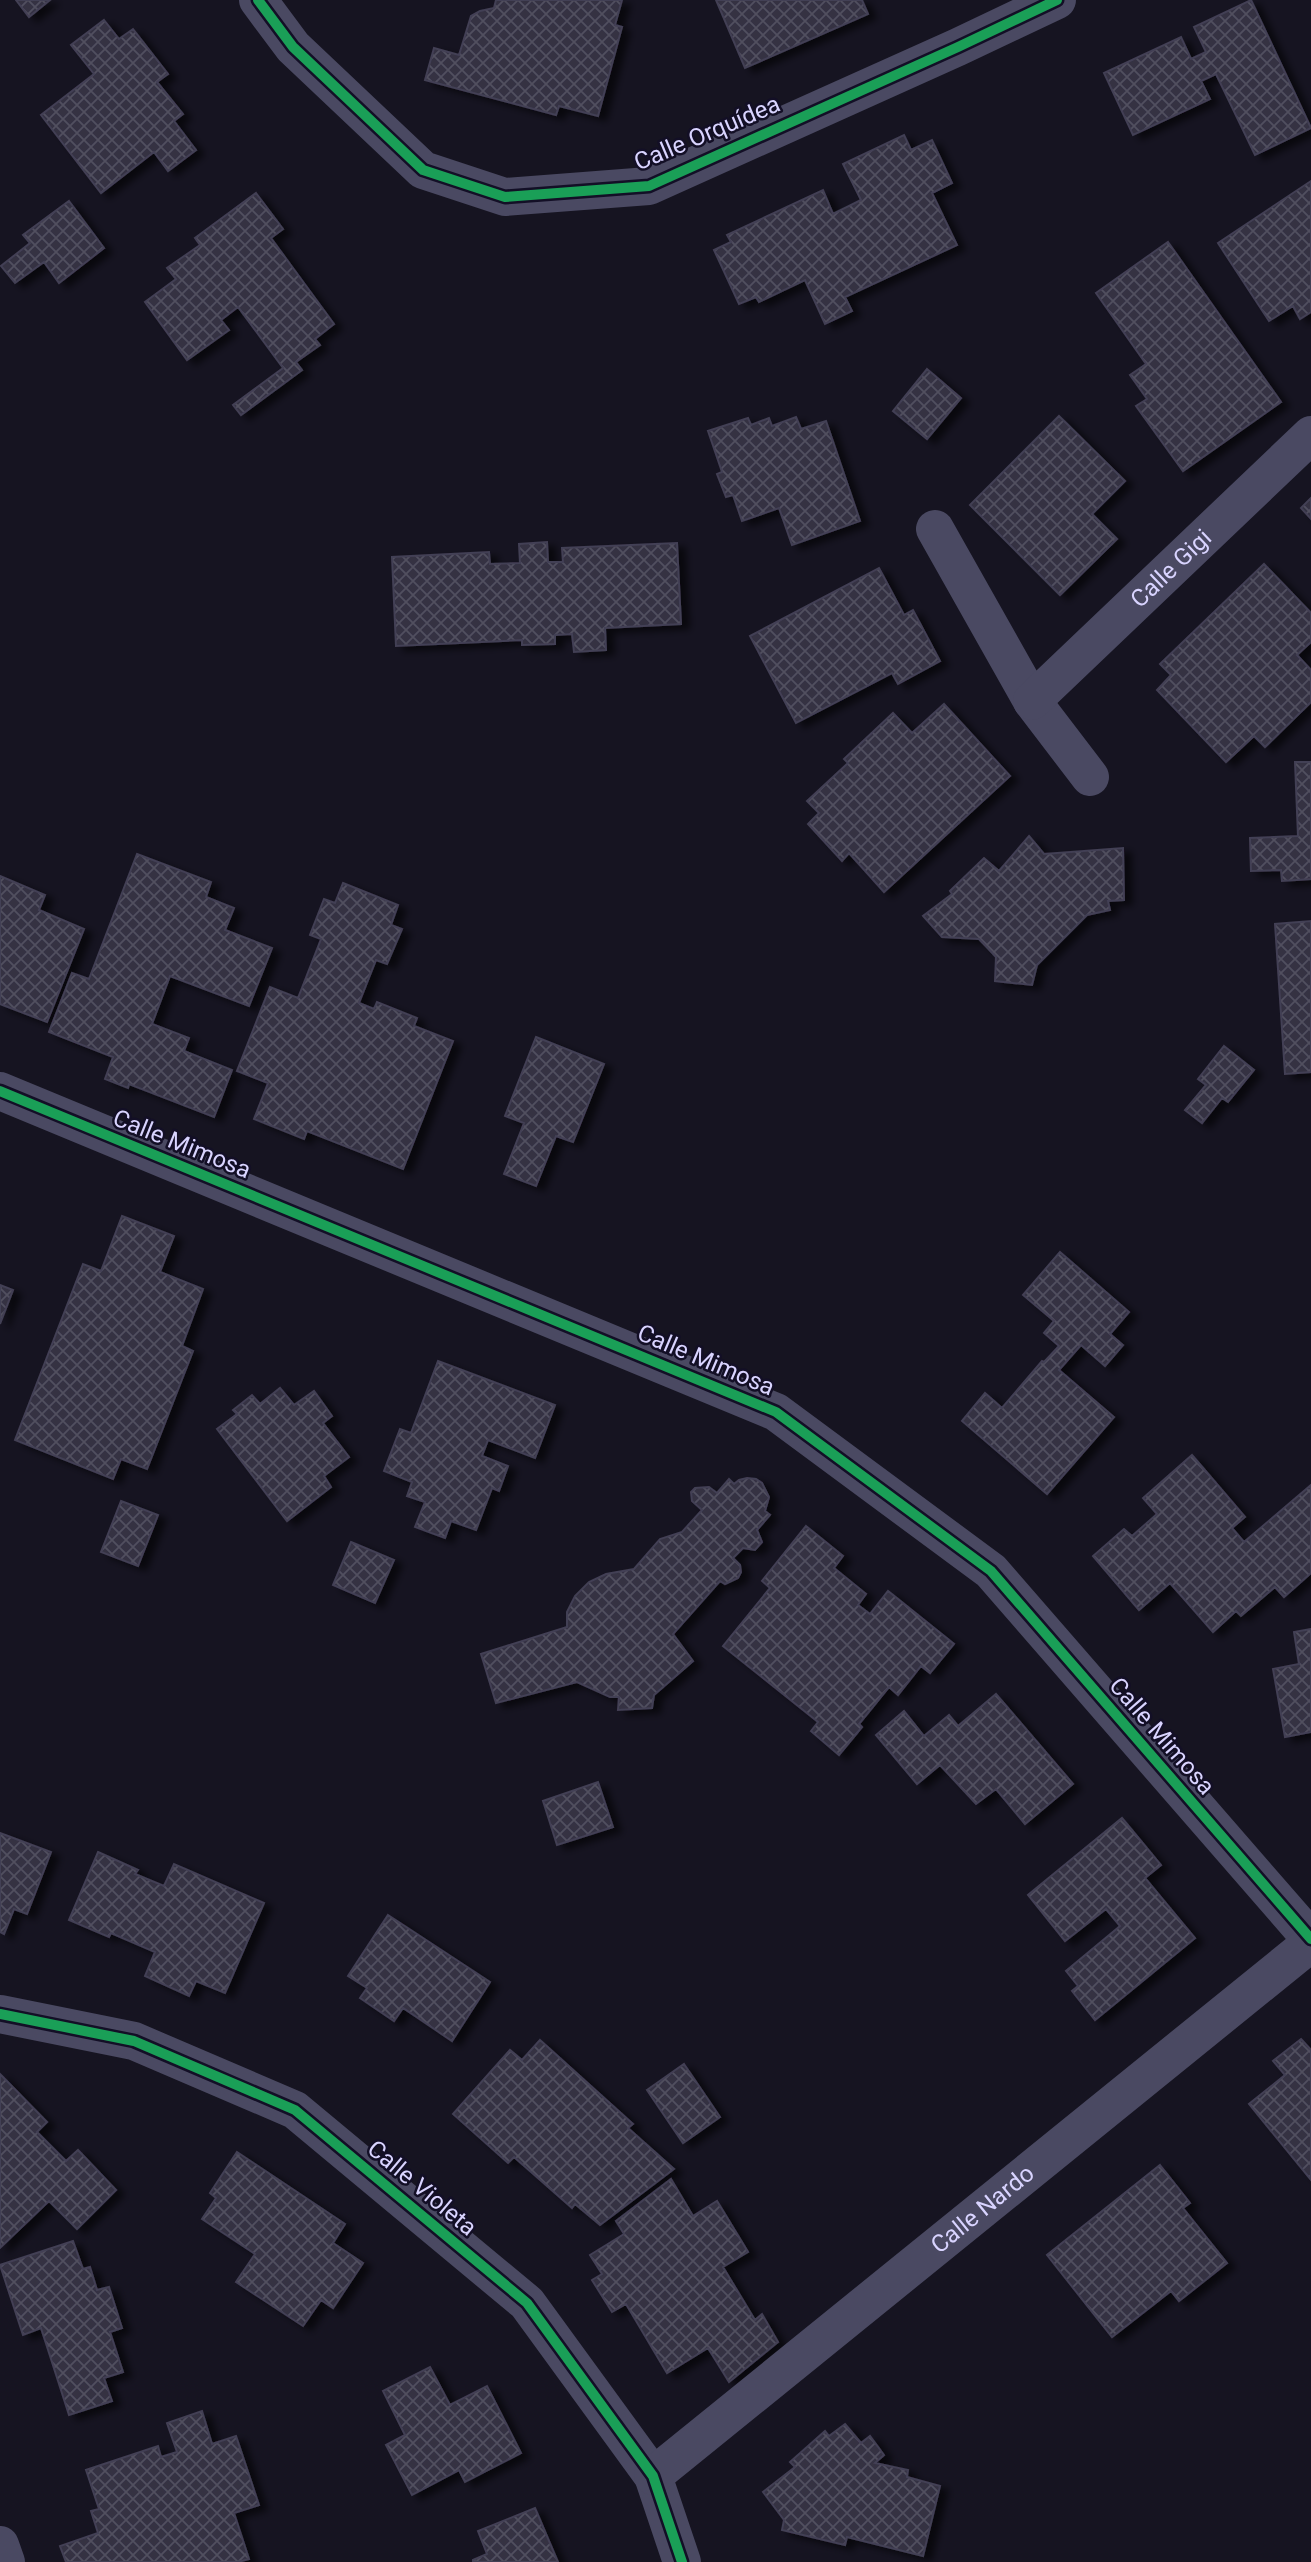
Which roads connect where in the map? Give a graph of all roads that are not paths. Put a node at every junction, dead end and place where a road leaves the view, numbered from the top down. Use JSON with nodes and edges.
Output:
{"nodes":[{"id":1,"x":258,"y":0,"type":"edge"},
{"id":2,"x":1057,"y":0,"type":"edge"},
{"id":3,"x":1311,"y":435,"type":"edge"},
{"id":4,"x":935,"y":529,"type":"dead end"},
{"id":5,"x":1032,"y":701,"type":"junction"},
{"id":6,"x":1090,"y":777,"type":"dead end"},
{"id":7,"x":0,"y":1091,"type":"edge"},
{"id":8,"x":1311,"y":1941,"type":"edge"},
{"id":9,"x":0,"y":2014,"type":"edge"},
{"id":10,"x":653,"y":2476,"type":"junction"},
{"id":11,"x":0,"y":2545,"type":"edge"},
{"id":12,"x":6,"y":2562,"type":"edge"},
{"id":13,"x":682,"y":2562,"type":"edge"}],
"edges":[{"from":1,"to":2,"type":"street","name":"Calle Orquídea"},
{"from":3,"to":5,"type":"street","name":"Calle Gigi"},
{"from":4,"to":5,"type":"street"},
{"from":5,"to":6,"type":"street"},
{"from":7,"to":8,"type":"street","name":"Calle Mimosa"},
{"from":8,"to":10,"type":"street","name":"Calle Nardo"},
{"from":9,"to":10,"type":"street","name":"Calle Violeta"},
{"from":10,"to":13,"type":"street","name":"Calle Violeta"},
{"from":11,"to":12,"type":"street"}]}
